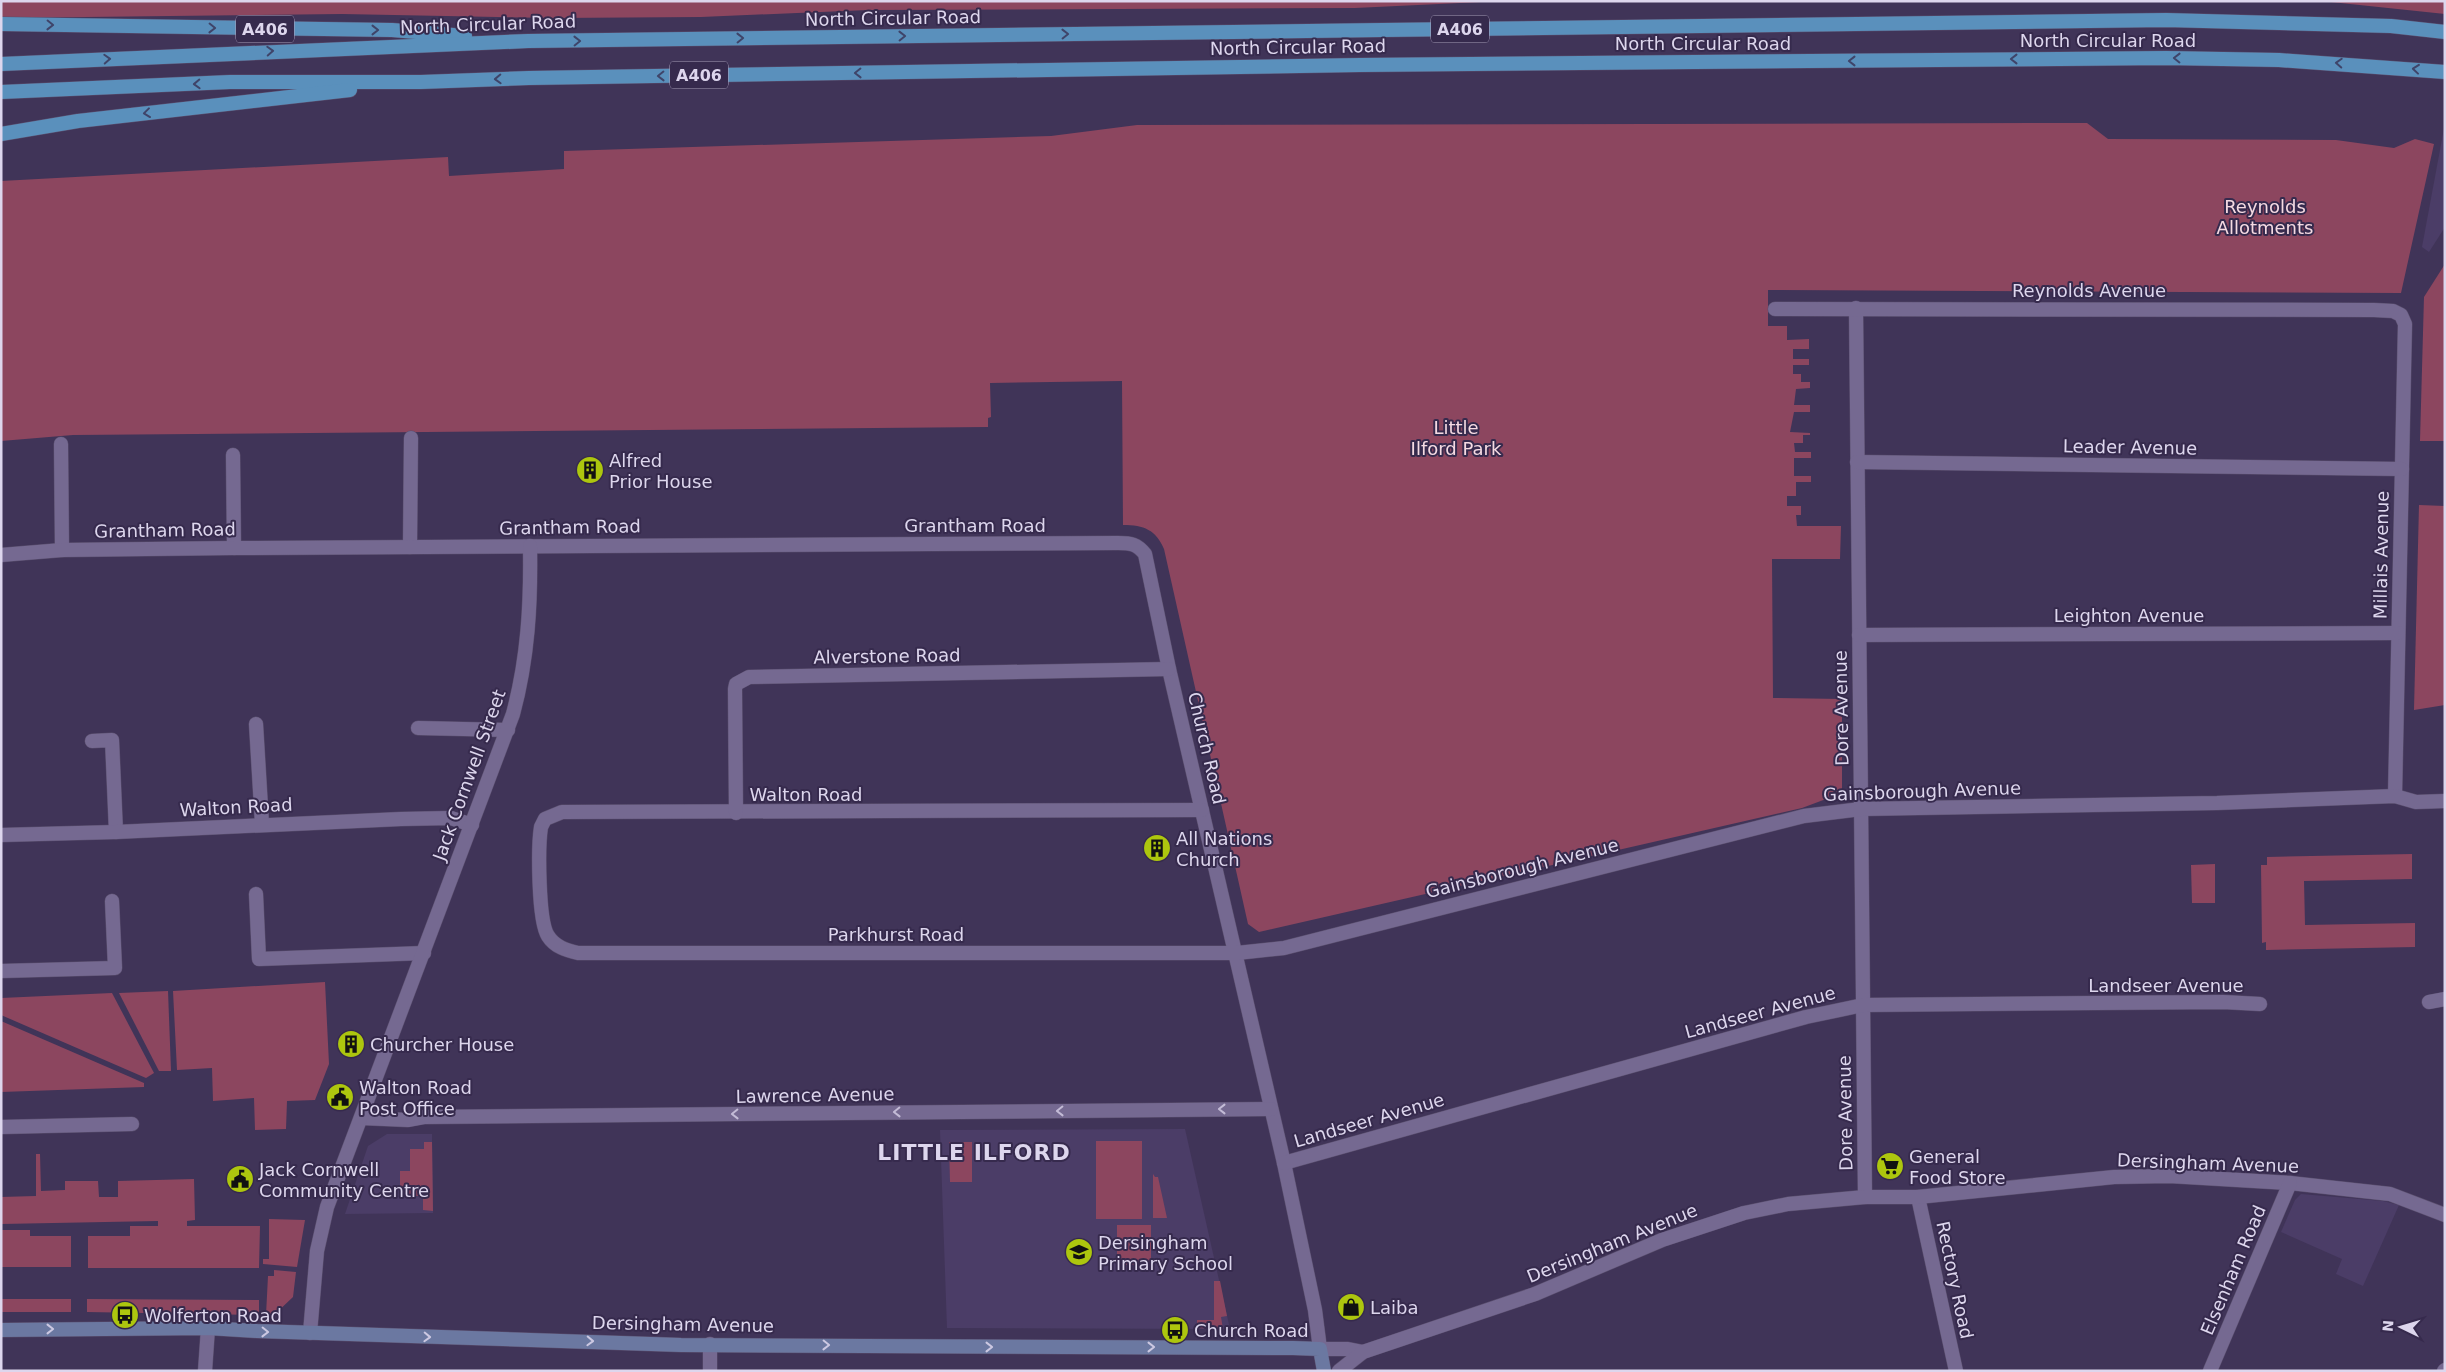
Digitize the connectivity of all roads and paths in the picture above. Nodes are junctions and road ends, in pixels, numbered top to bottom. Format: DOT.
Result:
graph roads {
  1 [pos="1,24"];
  2 [pos="2445,32"];
  3 [pos="528,41"];
  4 [pos="4,64"];
  5 [pos="2445,72"];
  6 [pos="421,82"];
  7 [pos="1,92"];
  8 [pos="1,134"];
  9 [pos="1856,308"];
  10 [pos="1775,309"];
  11 [pos="2401,315"];
  12 [pos="411,438"];
  13 [pos="61,444"];
  14 [pos="233,455"];
  15 [pos="1857,462"];
  16 [pos="2402,469"];
  17 [pos="530,546"];
  18 [pos="1139,546"];
  19 [pos="410,547"];
  20 [pos="234,548"];
  21 [pos="62,550"];
  22 [pos="1,555"];
  23 [pos="2398,633"];
  24 [pos="1859,635"];
  25 [pos="1169,669"];
  26 [pos="256,724"];
  27 [pos="418,728"];
  28 [pos="508,730"];
  29 [pos="92,741"];
  30 [pos="2395,796"];
  31 [pos="2445,801"];
  32 [pos="1861,809"];
  33 [pos="1202,810"];
  34 [pos="736,813"];
  35 [pos="262,824"];
  36 [pos="472,825"];
  37 [pos="116,832"];
  38 [pos="1,835"];
  39 [pos="256,894"];
  40 [pos="112,901"];
  41 [pos="557,946"];
  42 [pos="424,953"];
  43 [pos="1237,953"];
  44 [pos="1,971"];
  45 [pos="2445,999"];
  46 [pos="2429,1002"];
  47 [pos="2260,1004"];
  48 [pos="1863,1005"];
  49 [pos="1271,1109"];
  50 [pos="361,1118"];
  51 [pos="132,1124"];
  52 [pos="1,1127"];
  53 [pos="1284,1163"];
  54 [pos="2290,1183"];
  55 [pos="1865,1197"];
  56 [pos="1918,1197"];
  57 [pos="2445,1215"];
  58 [pos="208,1328"];
  59 [pos="1,1330"];
  60 [pos="310,1333"];
  61 [pos="710,1344"];
  62 [pos="1320,1349"];
  63 [pos="1363,1352"];
  64 [pos="1952,1370"];
  65 [pos="205,1371"];
  66 [pos="710,1371"];
  67 [pos="1324,1371"];
  68 [pos="1339,1371"];
  69 [pos="2210,1371"];
  1 -- 3 [label="highway, A406, one-way"];
  3 -- 2 [label="highway, North Circular Road / A406, one-way"];
  4 -- 3 [label="highway, North Circular Road / A406, one-way"];
  5 -- 6 [label="highway, North Circular Road / A406, one-way"];
  6 -- 7 [label="highway, North Circular Road / A406, one-way"];
  6 -- 8 [label="highway, A406, one-way"];
  9 -- 10 [label="street, Reynolds Avenue"];
  9 -- 11 [label="street, Reynolds Avenue"];
  9 -- 15 [label="street, Dore Avenue"];
  11 -- 16 [label="street, Millais Avenue"];
  12 -- 19 [label="street"];
  13 -- 21 [label="street"];
  14 -- 20 [label="street"];
  15 -- 16 [label="street, Leader Avenue"];
  15 -- 24 [label="street, Dore Avenue"];
  16 -- 23 [label="street, Millais Avenue"];
  17 -- 18 [label="street, Grantham Road"];
  17 -- 19 [label="street, Grantham Road"];
  17 -- 28 [label="street, Jack Cornwell Street"];
  18 -- 25 [label="street, Church Road"];
  19 -- 20 [label="street, Grantham Road"];
  20 -- 21 [label="street, Grantham Road"];
  21 -- 22 [label="street, Grantham Road"];
  23 -- 24 [label="street, Leighton Avenue"];
  23 -- 30 [label="street, Millais Avenue"];
  24 -- 32 [label="street, Dore Avenue"];
  25 -- 33 [label="street, Church Road"];
  25 -- 34 [label="street, Alverstone Road"];
  26 -- 35 [label="street"];
  27 -- 28 [label="street"];
  28 -- 36 [label="street, Jack Cornwell Street"];
  29 -- 37 [label="street"];
  30 -- 31 [label="street, Gainsborough Avenue"];
  30 -- 32 [label="street, Gainsborough Avenue"];
  32 -- 43 [label="street, Gainsborough Avenue"];
  32 -- 48 [label="street, Dore Avenue"];
  33 -- 34 [label="street, Walton Road"];
  33 -- 43 [label="street, Church Road"];
  34 -- 41 [label="street, Walton Road"];
  35 -- 36 [label="street, Walton Road"];
  35 -- 37 [label="street, Walton Road"];
  36 -- 42 [label="street, Jack Cornwell Street"];
  37 -- 38 [label="street, Walton Road"];
  39 -- 42 [label="street"];
  40 -- 44 [label="street"];
  41 -- 43 [label="street, Parkhurst Road"];
  42 -- 50 [label="street, Jack Cornwell Street"];
  43 -- 49 [label="street, Church Road"];
  45 -- 46 [label="street"];
  47 -- 48 [label="street, Landseer Avenue"];
  48 -- 53 [label="street, Landseer Avenue"];
  48 -- 55 [label="street, Dore Avenue"];
  49 -- 50 [label="street, Lawrence Avenue, one-way"];
  49 -- 53 [label="street, Church Road"];
  50 -- 60 [label="street, Jack Cornwell Street"];
  51 -- 52 [label="street"];
  53 -- 62 [label="street, Church Road"];
  54 -- 56 [label="street, Dersingham Avenue"];
  54 -- 57 [label="street, Dersingham Avenue"];
  54 -- 69 [label="street, Elsenham Road"];
  55 -- 56 [label="street, Dersingham Avenue"];
  55 -- 63 [label="street, Dersingham Avenue"];
  56 -- 64 [label="street, Rectory Road"];
  59 -- 58 [label="main road, Dersingham Avenue, one-way"];
  58 -- 60 [label="main road, Dersingham Avenue, one-way"];
  58 -- 65 [label="street"];
  60 -- 61 [label="main road, Dersingham Avenue, one-way"];
  61 -- 62 [label="main road, Dersingham Avenue, one-way"];
  61 -- 66 [label="street"];
  62 -- 63 [label="street, Dersingham Avenue"];
  62 -- 67 [label="main road, Church Road"];
  63 -- 68 [label="street, Dersingham Avenue"];
}
